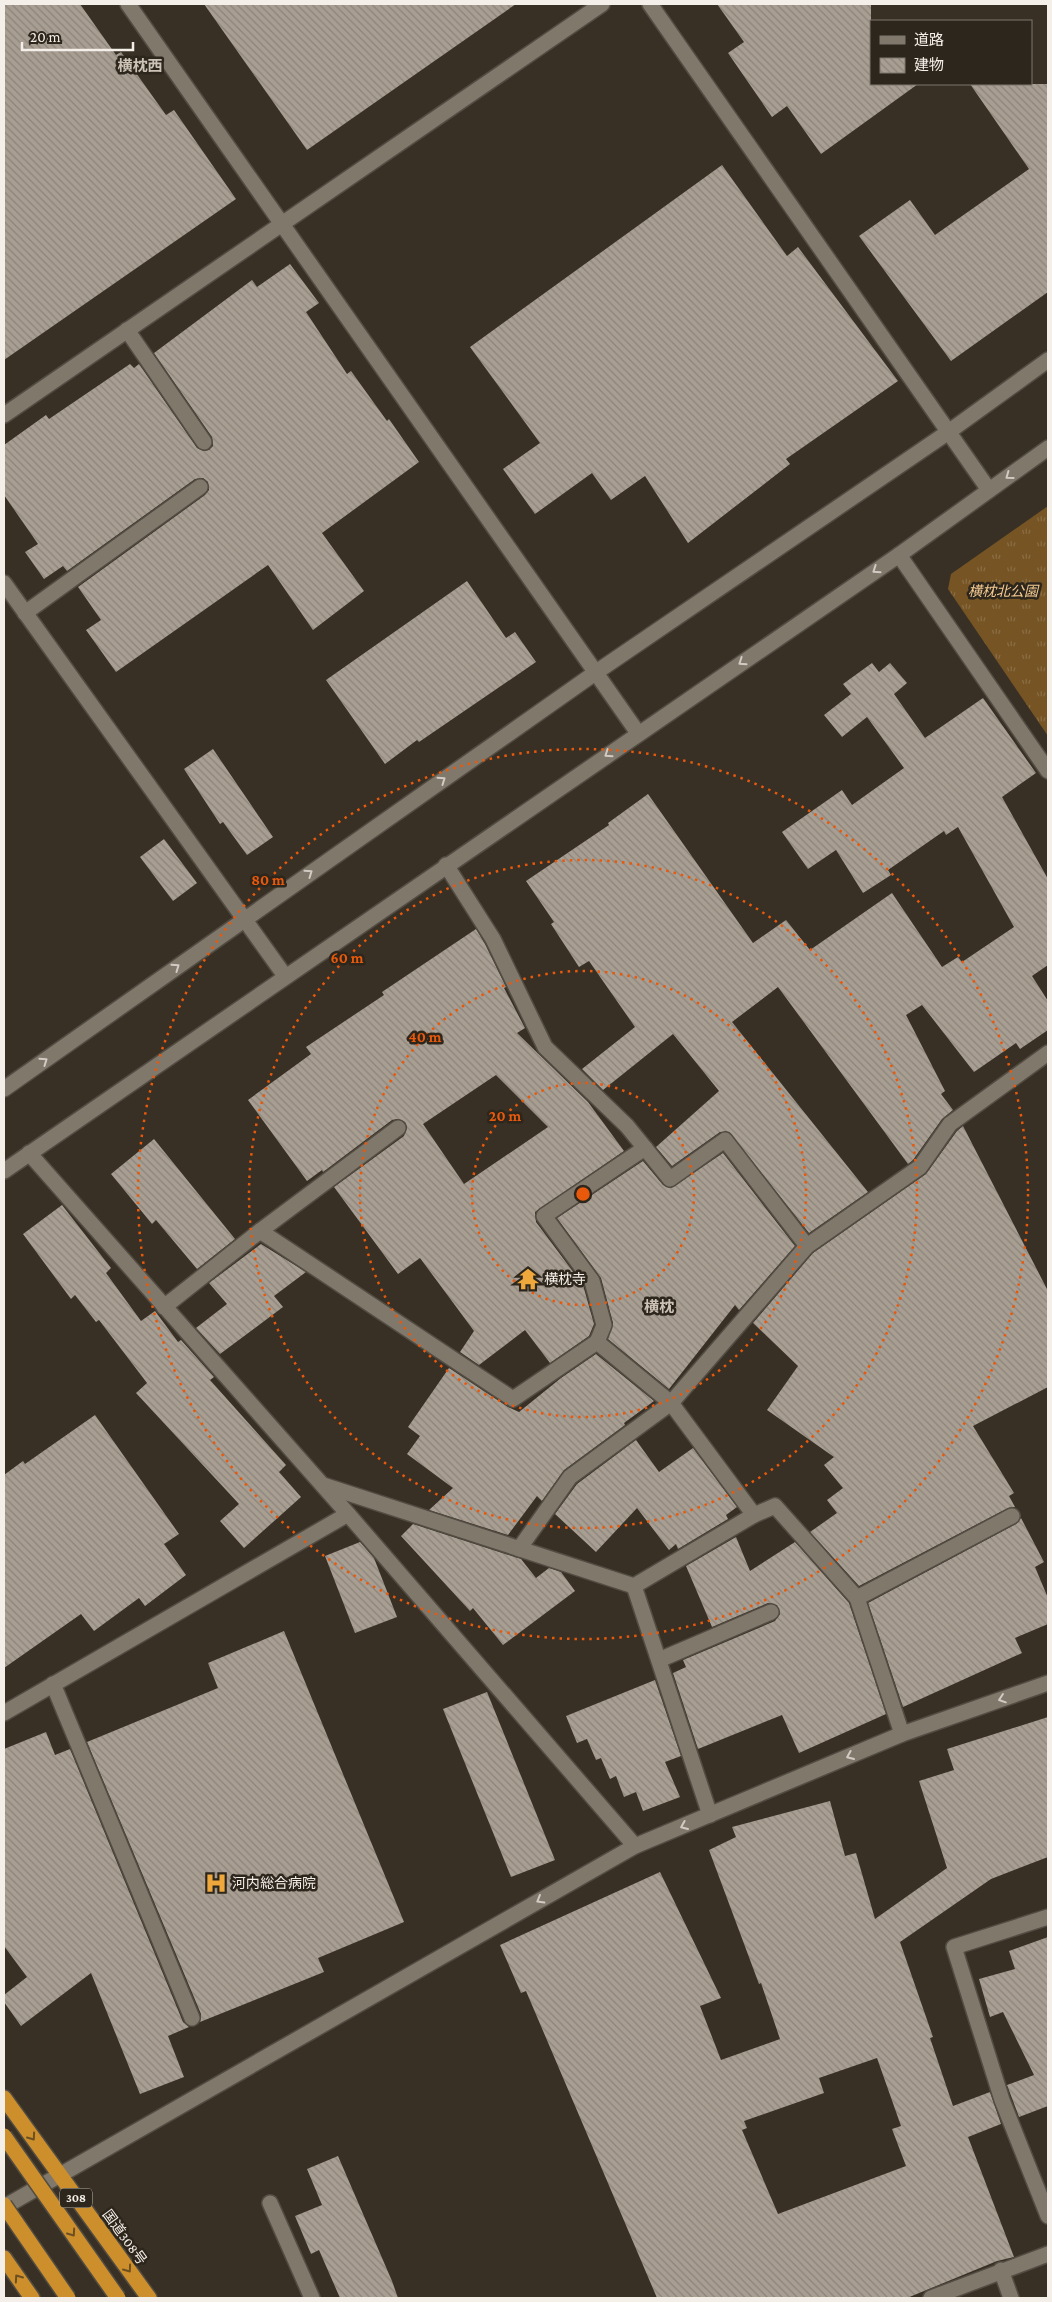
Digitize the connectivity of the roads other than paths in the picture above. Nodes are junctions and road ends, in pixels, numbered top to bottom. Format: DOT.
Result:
graph roads {
  1 [pos="128,4"];
  2 [pos="602,4"];
  3 [pos="650,4"];
  4 [pos="281,225"];
  5 [pos="127,330"];
  6 [pos="1048,360"];
  7 [pos="4,415"];
  8 [pos="947,433"];
  9 [pos="204,442"];
  10 [pos="1048,448"];
  11 [pos="200,487"];
  12 [pos="988,490"];
  13 [pos="899,555"];
  14 [pos="4,583"];
  15 [pos="26,613"];
  16 [pos="595,673"];
  17 [pos="638,733"];
  18 [pos="1047,767"];
  19 [pos="446,865"];
  20 [pos="243,919"];
  21 [pos="285,976"];
  22 [pos="1048,1053"];
  23 [pos="4,1089"];
  24 [pos="398,1128"];
  25 [pos="646,1148"];
  26 [pos="29,1153"];
  27 [pos="4,1171"];
  28 [pos="260,1231"];
  29 [pos="807,1246"];
  30 [pos="164,1307"];
  31 [pos="597,1342"];
  32 [pos="671,1403"];
  33 [pos="322,1484"];
  34 [pos="348,1514"];
  35 [pos="754,1515"];
  36 [pos="1012,1516"];
  37 [pos="519,1549"];
  38 [pos="634,1586"];
  39 [pos="857,1598"];
  40 [pos="771,1612"];
  41 [pos="659,1660"];
  42 [pos="1048,1683"];
  43 [pos="54,1684"];
  44 [pos="4,1713"];
  45 [pos="902,1734"];
  46 [pos="710,1815"];
  47 [pos="635,1846"];
  48 [pos="1048,1917"];
  49 [pos="192,2018"];
  50 [pos="4,2098"];
  51 [pos="4,2136"];
  52 [pos="60,2176"];
  53 [pos="270,2203"];
  54 [pos="4,2206"];
  55 [pos="1048,2216"];
  56 [pos="1048,2254"];
  57 [pos="4,2258"];
  58 [pos="1001,2270"];
  59 [pos="32,2298"];
  60 [pos="68,2298"];
  61 [pos="118,2298"];
  62 [pos="149,2298"];
  63 [pos="312,2298"];
  64 [pos="931,2298"];
  65 [pos="1012,2298"];
  1 -- 4 [label="street"];
  2 -- 4 [label="street"];
  3 -- 8 [label="street"];
  4 -- 5 [label="street"];
  4 -- 16 [label="street"];
  5 -- 7 [label="street"];
  5 -- 9 [label="street"];
  6 -- 8 [label="street"];
  8 -- 12 [label="street"];
  8 -- 16 [label="street"];
  10 -- 12 [label="street, one-way"];
  11 -- 15 [label="street"];
  12 -- 13 [label="street"];
  13 -- 17 [label="street, one-way"];
  13 -- 18 [label="street"];
  14 -- 15 [label="street"];
  15 -- 20 [label="street"];
  16 -- 17 [label="street"];
  20 -- 16 [label="street, one-way"];
  17 -- 19 [label="street, one-way"];
  19 -- 21 [label="street"];
  19 -- 25 [label="street"];
  20 -- 21 [label="street"];
  23 -- 20 [label="street, one-way"];
  21 -- 26 [label="street"];
  22 -- 29 [label="street"];
  24 -- 28 [label="street"];
  25 -- 29 [label="street"];
  25 -- 31 [label="street"];
  26 -- 27 [label="street"];
  26 -- 30 [label="street"];
  28 -- 30 [label="street"];
  28 -- 31 [label="street"];
  29 -- 32 [label="street"];
  30 -- 33 [label="street"];
  31 -- 32 [label="street"];
  32 -- 35 [label="street"];
  32 -- 37 [label="street"];
  33 -- 34 [label="street"];
  33 -- 37 [label="street"];
  34 -- 43 [label="street"];
  34 -- 47 [label="street"];
  35 -- 38 [label="street"];
  35 -- 39 [label="street"];
  36 -- 39 [label="street"];
  37 -- 38 [label="street"];
  38 -- 41 [label="street"];
  39 -- 45 [label="street"];
  40 -- 41 [label="street"];
  41 -- 46 [label="street"];
  42 -- 45 [label="street, one-way"];
  43 -- 44 [label="street"];
  43 -- 49 [label="street"];
  45 -- 46 [label="street, one-way"];
  46 -- 47 [label="street, one-way"];
  47 -- 52 [label="street, one-way"];
  48 -- 55 [label="street"];
  50 -- 52 [label="highway, 国道308号 / 308, one-way"];
  51 -- 61 [label="highway, one-way, bridge"];
  52 -- 54 [label="street"];
  52 -- 62 [label="highway, 国道308号 / 308, one-way"];
  53 -- 63 [label="street"];
  54 -- 60 [label="highway, bridge"];
  56 -- 58 [label="street"];
  59 -- 57 [label="highway, one-way"];
  58 -- 64 [label="street"];
  58 -- 65 [label="street"];
}
